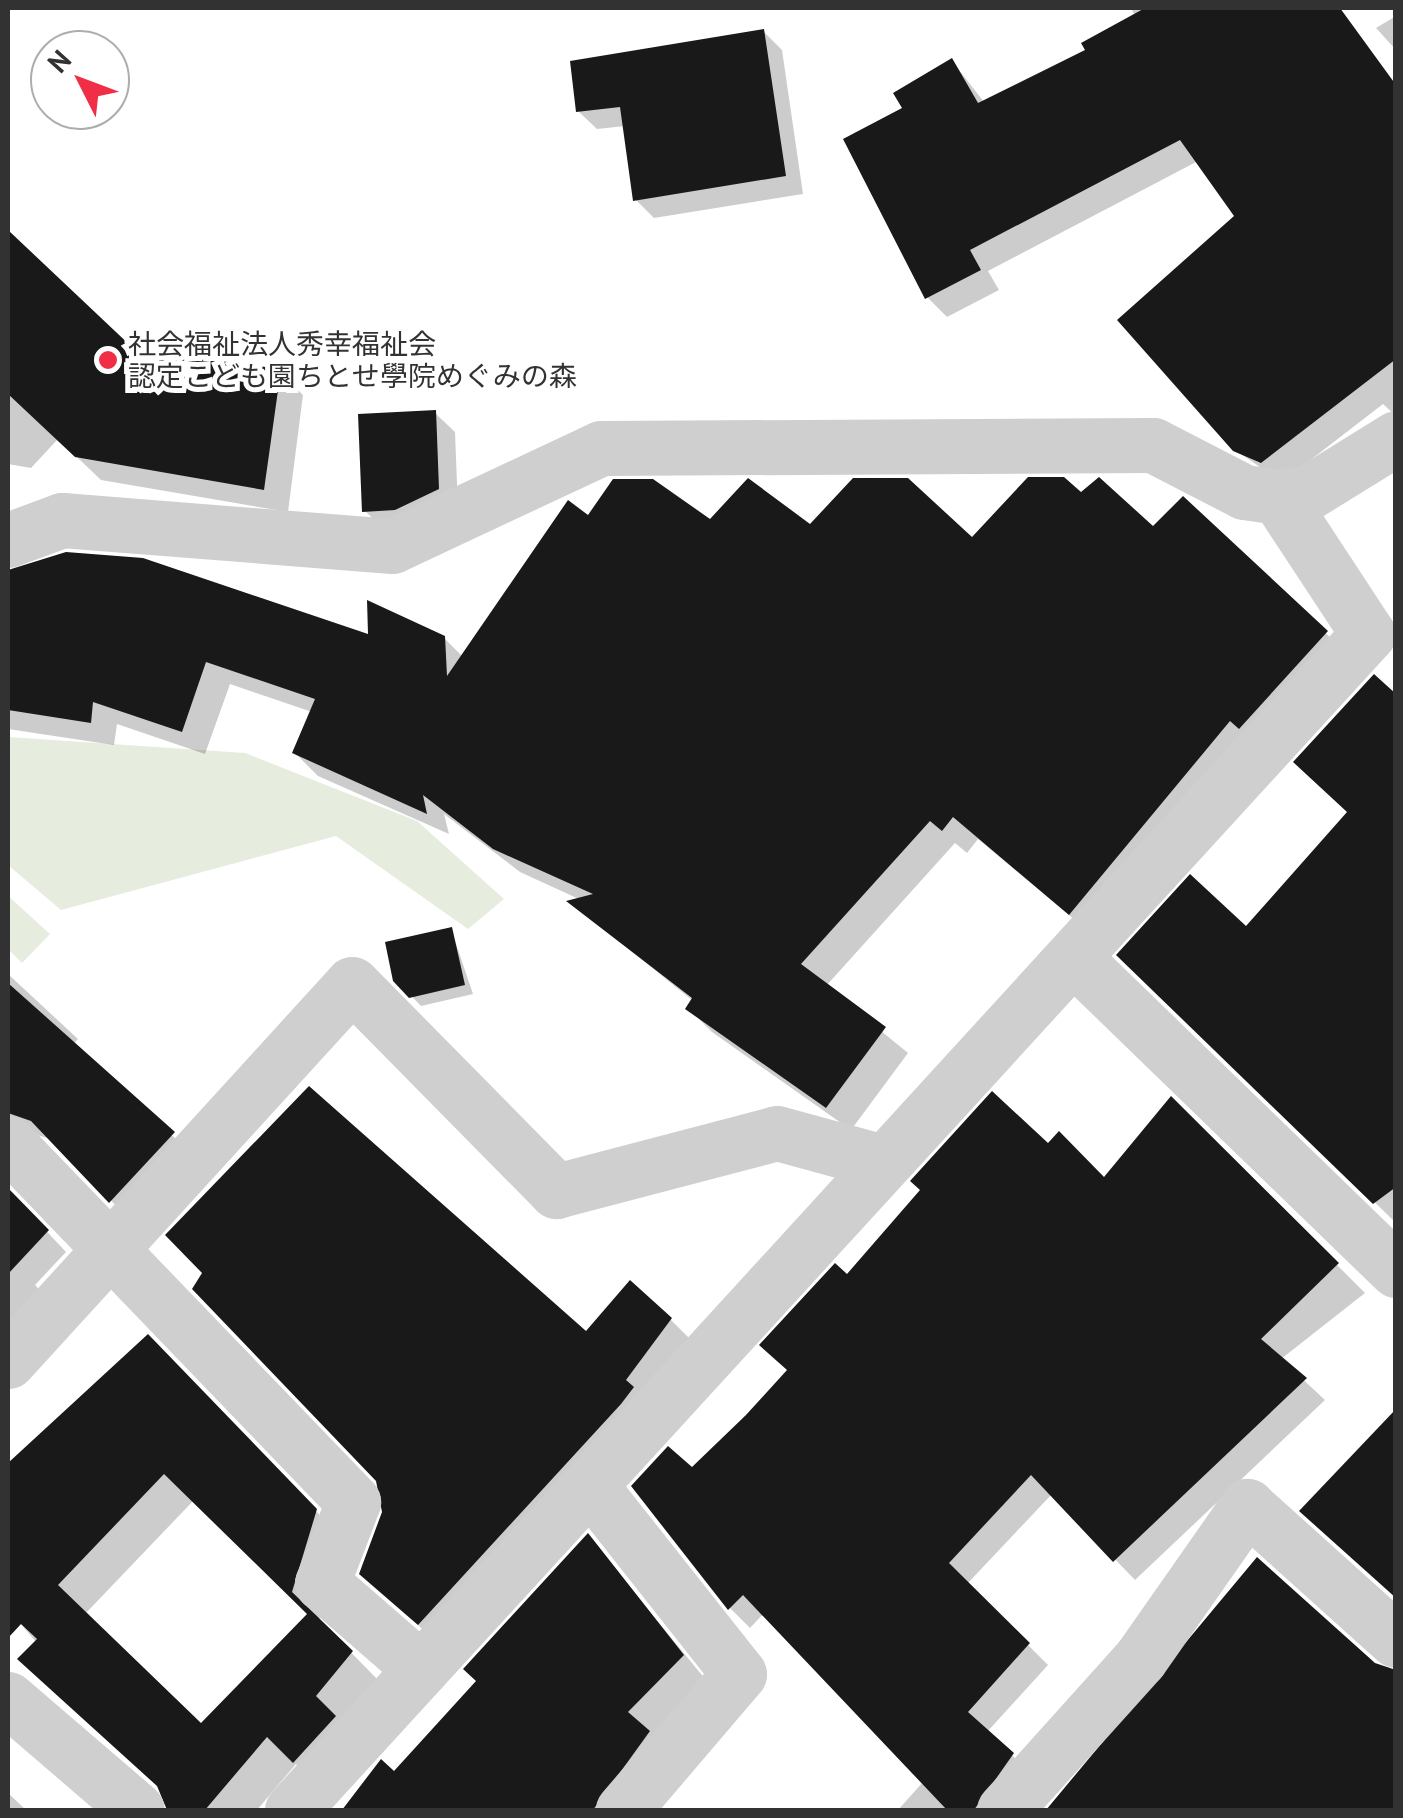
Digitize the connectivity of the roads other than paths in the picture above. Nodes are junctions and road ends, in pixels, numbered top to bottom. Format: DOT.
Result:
graph roads {
  1 [pos="1396,438"];
  2 [pos="1278,497"];
  3 [pos="8,540"];
  4 [pos="1076,958"];
  5 [pos="8,1142"];
  6 [pos="883,1162"];
  7 [pos="112,1246"];
  8 [pos="1396,1270"];
  9 [pos="8,1360"];
  10 [pos="589,1484"];
  11 [pos="1396,1640"];
  12 [pos="421,1669"];
  13 [pos="8,1699"];
  14 [pos="137,1810"];
  15 [pos="292,1810"];
  16 [pos="623,1810"];
  17 [pos="1004,1810"];
  1 -- 2 [label="street"];
  2 -- 3 [label="street"];
  2 -- 4 [label="street"];
  4 -- 6 [label="street"];
  4 -- 8 [label="street"];
  5 -- 7 [label="street"];
  6 -- 7 [label="street"];
  6 -- 10 [label="street"];
  7 -- 9 [label="street"];
  7 -- 12 [label="street"];
  10 -- 12 [label="street"];
  10 -- 16 [label="street"];
  11 -- 17 [label="street"];
  12 -- 15 [label="street"];
  13 -- 14 [label="street"];
}
